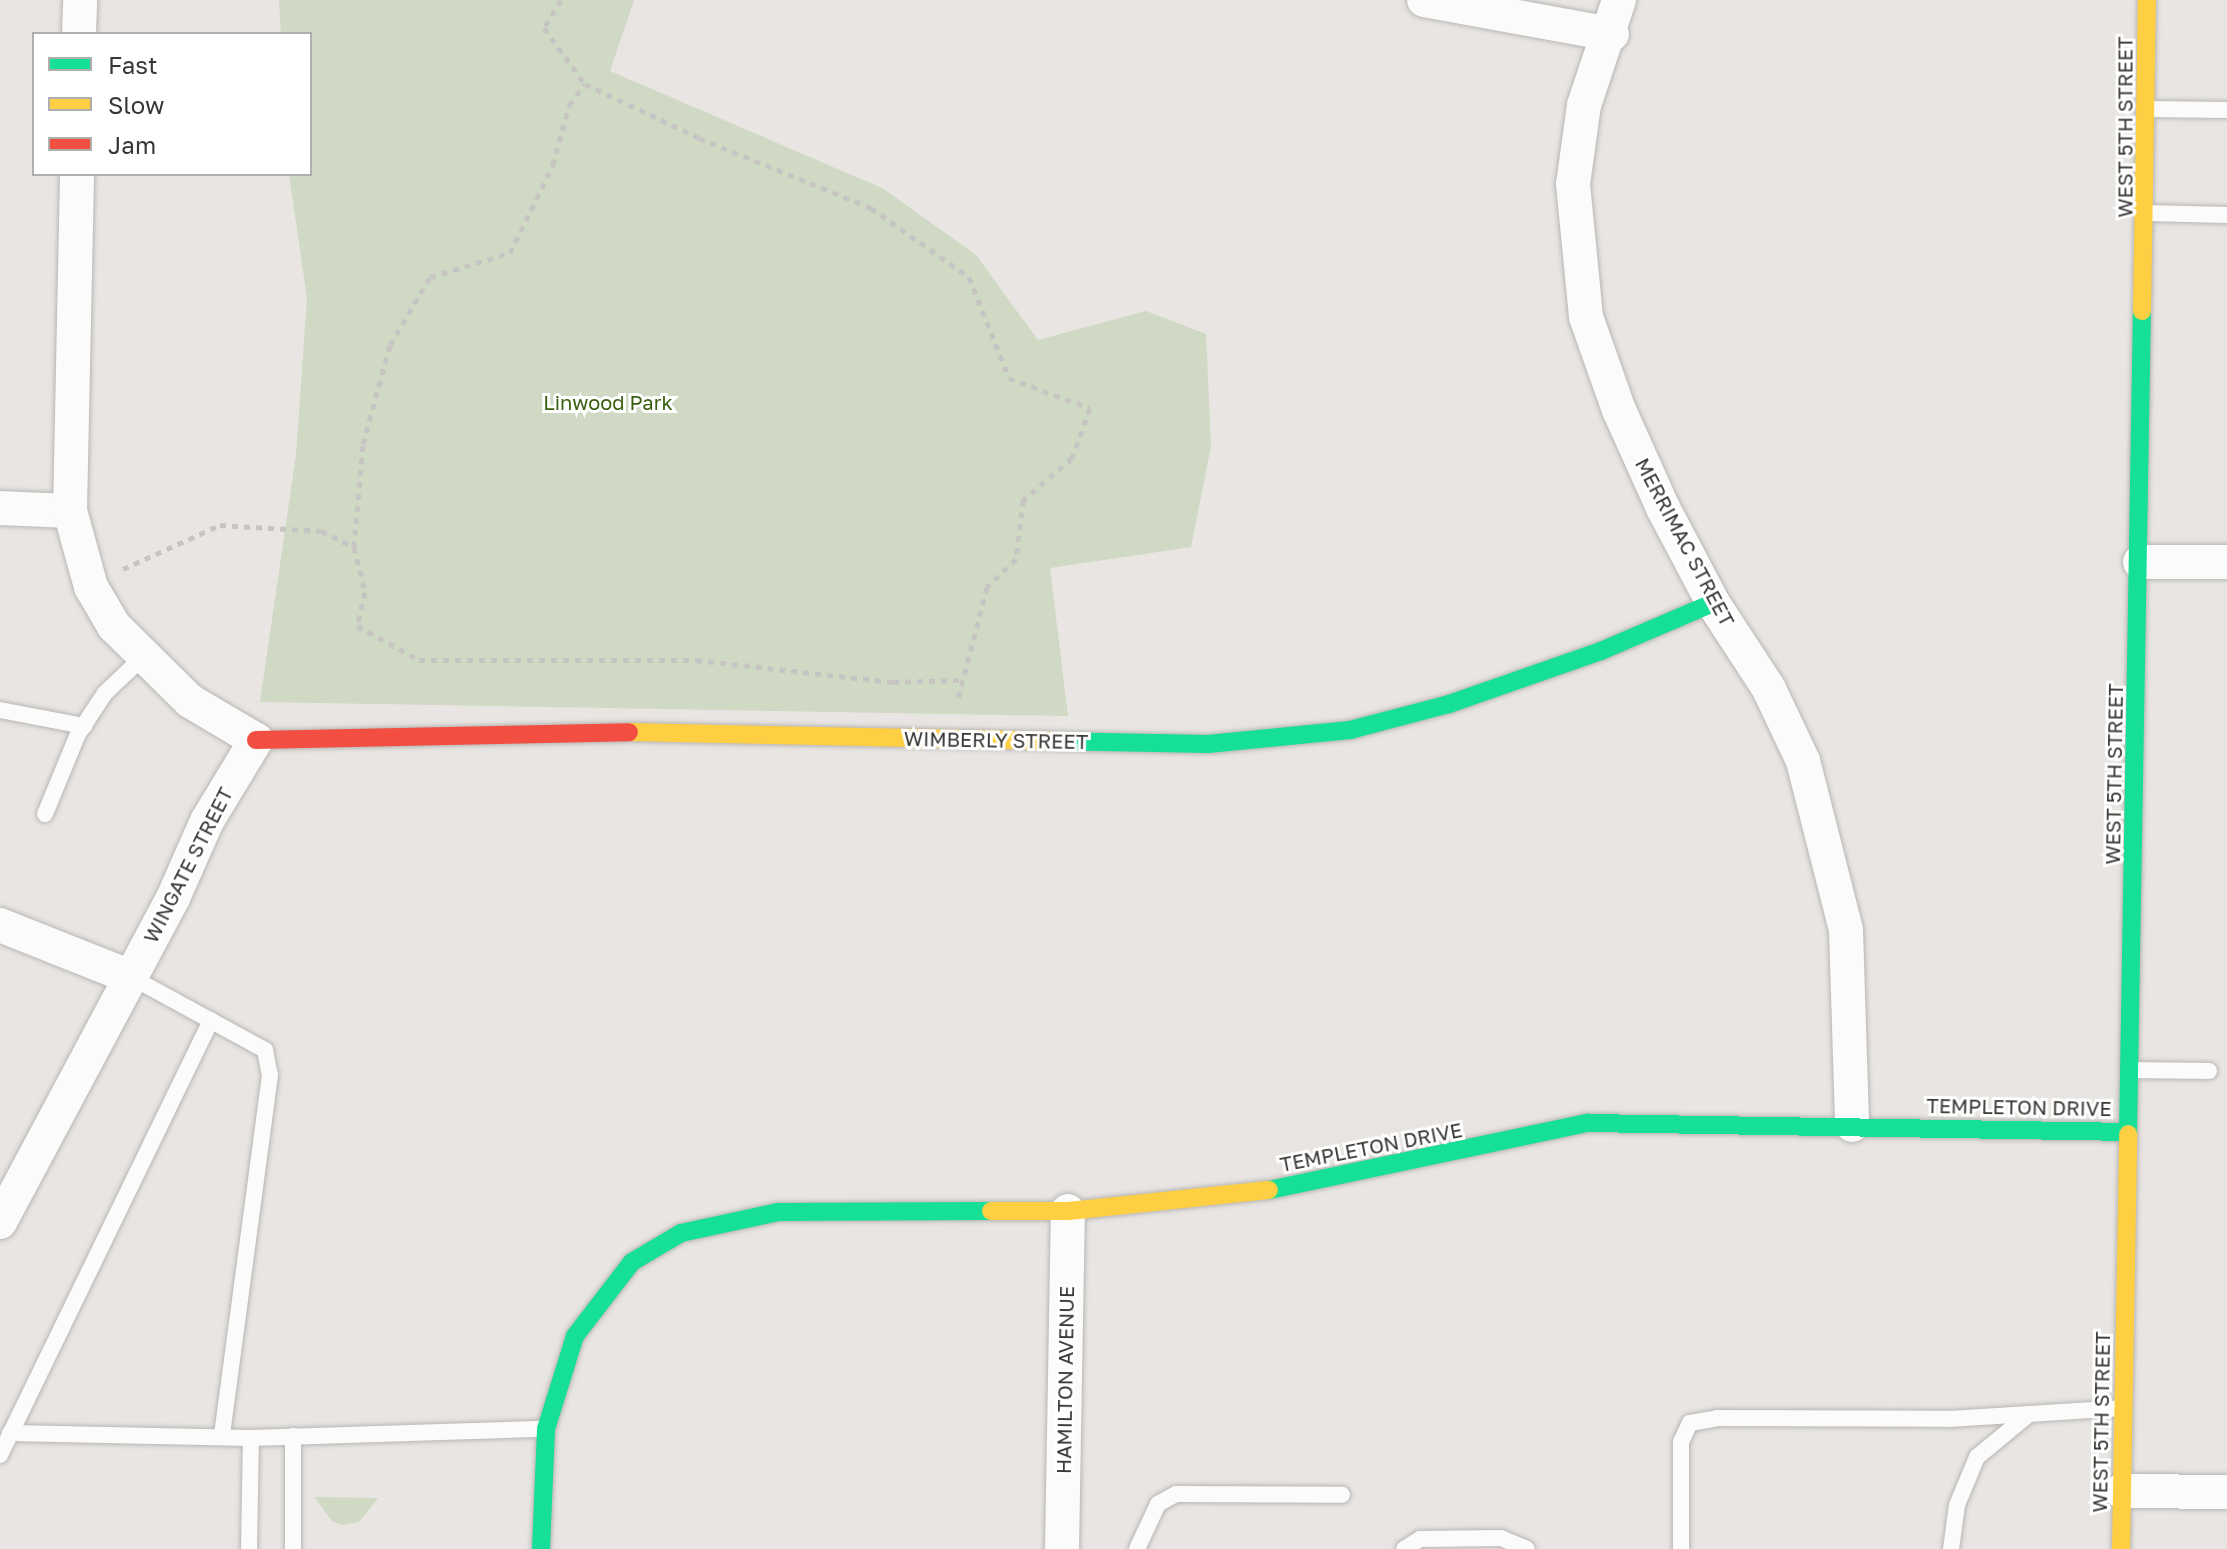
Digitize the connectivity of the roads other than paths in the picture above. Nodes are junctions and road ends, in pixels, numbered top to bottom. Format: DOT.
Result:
graph roads {
  1 [pos="80,0"];
  2 [pos="1424,0"];
  3 [pos="1619,0"];
  4 [pos="2147,0"];
  5 [pos="79,32"];
  6 [pos="1612,34"];
  7 [pos="2147,109"];
  8 [pos="2227,110"];
  9 [pos="77,176"];
  10 [pos="2147,213"];
  11 [pos="2227,215"];
  12 [pos="0,508"];
  13 [pos="70,511"];
  14 [pos="2140,562"];
  15 [pos="2227,562"];
  16 [pos="1713,603"];
  17 [pos="144,656"];
  18 [pos="0,710"];
  19 [pos="84,726"];
  20 [pos="256,740"];
  21 [pos="45,814"];
  22 [pos="0,925"];
  23 [pos="131,977"];
  24 [pos="211,1021"];
  25 [pos="2129,1070"];
  26 [pos="2209,1071"];
  27 [pos="1852,1125"];
  28 [pos="2128,1132"];
  29 [pos="1068,1211"];
  30 [pos="0,1222"];
  31 [pos="2123,1408"];
  32 [pos="2030,1414"];
  33 [pos="546,1429"];
  34 [pos="10,1433"];
  35 [pos="293,1436"];
  36 [pos="222,1437"];
  37 [pos="251,1438"];
  38 [pos="0,1455"];
  39 [pos="2121,1491"];
  40 [pos="2227,1492"];
  41 [pos="1342,1495"];
  42 [pos="249,1549"];
  43 [pos="293,1549"];
  44 [pos="541,1549"];
  45 [pos="1062,1549"];
  46 [pos="1137,1549"];
  47 [pos="1404,1549"];
  48 [pos="1527,1549"];
  49 [pos="1681,1549"];
  50 [pos="1951,1549"];
  51 [pos="2121,1549"];
  1 -- 5 [label="street"];
  2 -- 6 [label="street"];
  3 -- 6 [label="street, MERRIMAC STREET"];
  4 -- 7 [label="street, WEST 5TH STREET"];
  6 -- 16 [label="street, MERRIMAC STREET"];
  7 -- 8 [label="lane"];
  7 -- 10 [label="street, WEST 5TH STREET"];
  9 -- 13 [label="street"];
  10 -- 11 [label="lane"];
  10 -- 14 [label="street, WEST 5TH STREET"];
  12 -- 13 [label="street"];
  13 -- 17 [label="street"];
  14 -- 15 [label="street"];
  14 -- 25 [label="street, WEST 5TH STREET"];
  16 -- 20 [label="street, WIMBERLY STREET"];
  16 -- 27 [label="street, MERRIMAC STREET"];
  17 -- 19 [label="lane"];
  17 -- 20 [label="street"];
  18 -- 19 [label="lane"];
  19 -- 21 [label="lane"];
  20 -- 23 [label="street, WINGATE STREET"];
  22 -- 23 [label="street"];
  23 -- 24 [label="lane"];
  23 -- 30 [label="street, WINGATE STREET"];
  24 -- 34 [label="lane"];
  24 -- 36 [label="lane"];
  25 -- 26 [label="lane"];
  25 -- 28 [label="street, WEST 5TH STREET"];
  27 -- 28 [label="street, TEMPLETON DRIVE"];
  27 -- 29 [label="street, TEMPLETON DRIVE"];
  28 -- 31 [label="street, WEST 5TH STREET"];
  29 -- 33 [label="street, TEMPLETON DRIVE"];
  29 -- 45 [label="street, HAMILTON AVENUE"];
  31 -- 32 [label="lane"];
  31 -- 39 [label="street, WEST 5TH STREET"];
  32 -- 49 [label="lane"];
  32 -- 50 [label="lane"];
  33 -- 35 [label="lane"];
  33 -- 44 [label="street"];
  34 -- 36 [label="lane"];
  34 -- 38 [label="lane"];
  35 -- 37 [label="lane"];
  35 -- 43 [label="lane"];
  36 -- 37 [label="lane"];
  37 -- 42 [label="lane"];
  39 -- 40 [label="street"];
  39 -- 51 [label="street, WEST 5TH STREET"];
  41 -- 46 [label="lane"];
  47 -- 48 [label="lane"];
}
